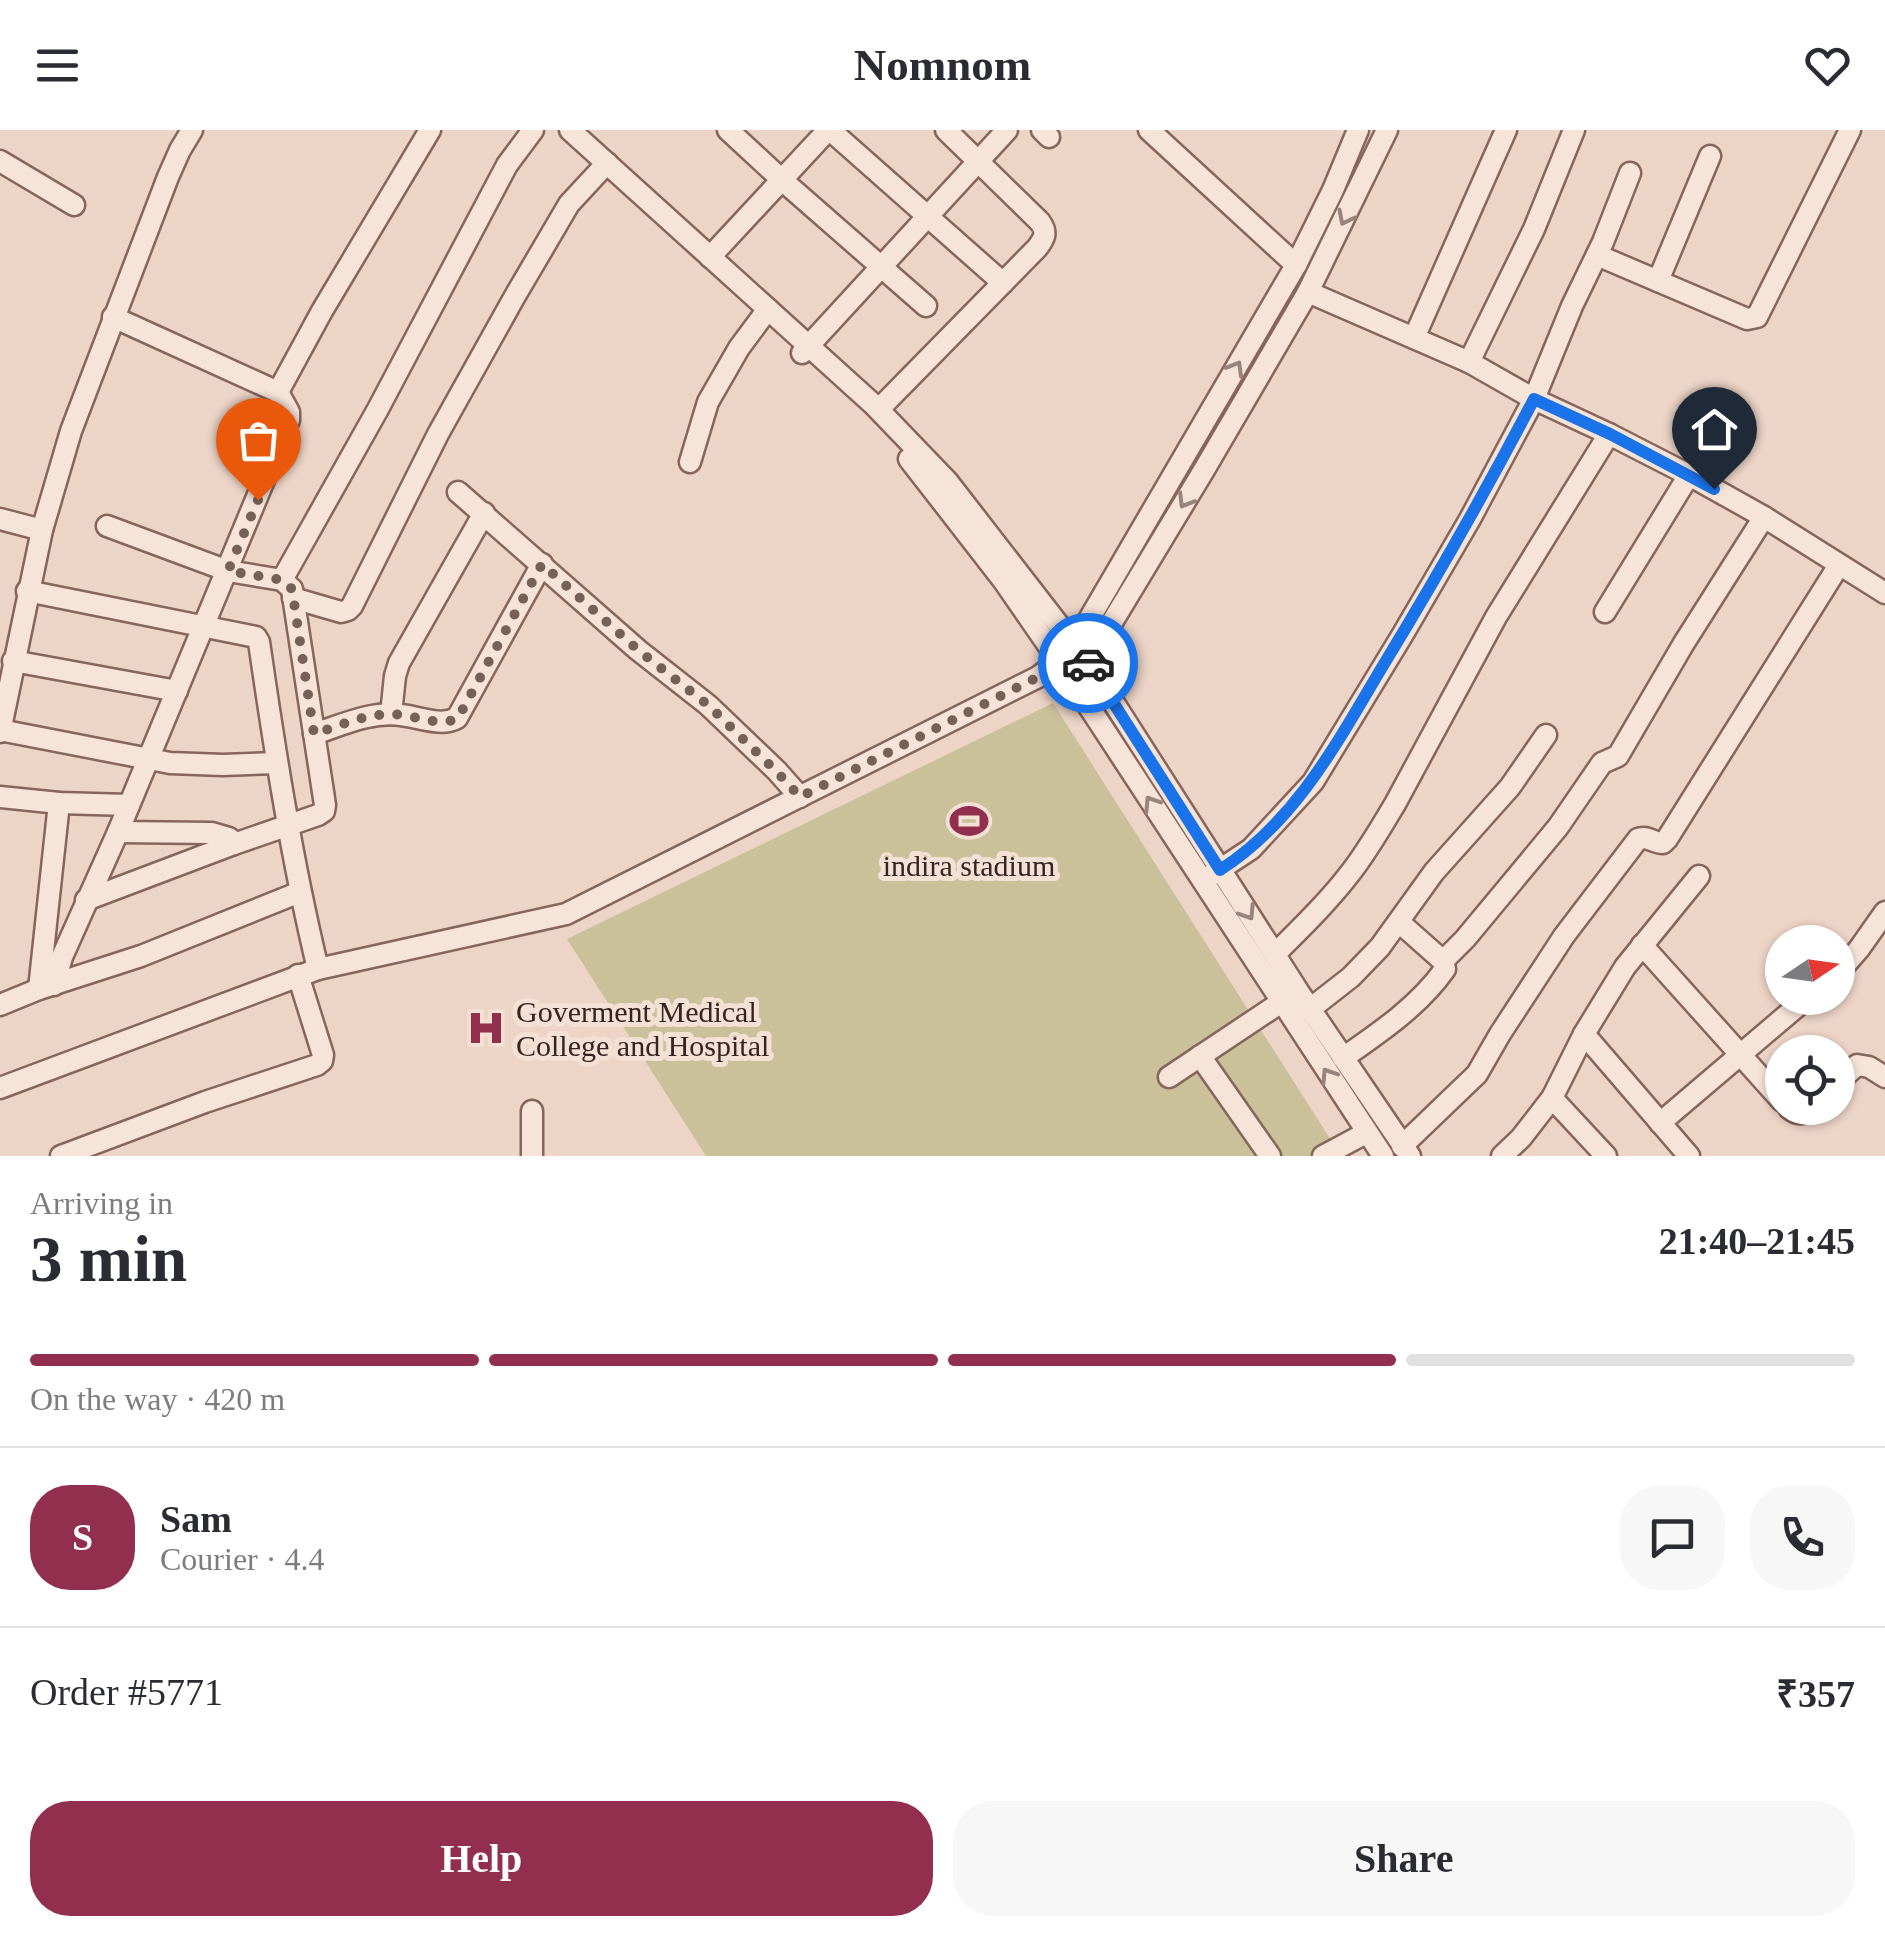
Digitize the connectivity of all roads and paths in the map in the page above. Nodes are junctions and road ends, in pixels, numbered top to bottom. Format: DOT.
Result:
graph roads {
  1 [pos="192,130"];
  2 [pos="430,130"];
  3 [pos="534,130"];
  4 [pos="553,130"];
  5 [pos="570,130"];
  6 [pos="728,130"];
  7 [pos="829,130"];
  8 [pos="946,130"];
  9 [pos="1008,130"];
  10 [pos="1149,130"];
  11 [pos="1358,130"];
  12 [pos="1387,130"];
  13 [pos="1506,130"];
  14 [pos="1574,130"];
  15 [pos="1850,130"];
  16 [pos="1710,156"];
  17 [pos="0,161"];
  18 [pos="978,161"];
  19 [pos="603,168"];
  20 [pos="1630,173"];
  21 [pos="782,180"];
  22 [pos="74,205"];
  23 [pos="927,216"];
  24 [pos="1597,255"];
  25 [pos="710,257"];
  26 [pos="1296,265"];
  27 [pos="880,266"];
  28 [pos="1658,281"];
  29 [pos="1003,283"];
  30 [pos="1308,292"];
  31 [pos="926,306"];
  32 [pos="765,314"];
  33 [pos="113,317"];
  34 [pos="1414,338"];
  35 [pos="805,350"];
  36 [pos="1469,362"];
  37 [pos="278,392"];
  38 [pos="1534,399"];
  39 [pos="879,410"];
  40 [pos="1610,434"];
  41 [pos="690,462"];
  42 [pos="1689,475"];
  43 [pos="458,492"];
  44 [pos="484,513"];
  45 [pos="1764,516"];
  46 [pos="0,519"];
  47 [pos="107,526"];
  48 [pos="42,530"];
  49 [pos="542,564"];
  50 [pos="1839,565"];
  51 [pos="228,571"];
  52 [pos="288,589"];
  53 [pos="28,592"];
  54 [pos="1885,593"];
  55 [pos="1605,612"];
  56 [pos="204,628"];
  57 [pos="1074,645"];
  58 [pos="13,661"];
  59 [pos="1059,661"];
  60 [pos="1088,664"];
  61 [pos="1073,682"];
  62 [pos="177,692"];
  63 [pos="391,714"];
  64 [pos="0,731"];
  65 [pos="314,734"];
  66 [pos="1546,735"];
  67 [pos="148,760"];
  68 [pos="277,763"];
  69 [pos="0,797"];
  70 [pos="800,797"];
  71 [pos="58,803"];
  72 [pos="129,805"];
  73 [pos="288,825"];
  74 [pos="118,832"];
  75 [pos="234,844"];
  76 [pos="1220,870"];
  77 [pos="1698,876"];
  78 [pos="1202,882"];
  79 [pos="300,892"];
  80 [pos="86,900"];
  81 [pos="1885,912"];
  82 [pos="1399,922"];
  83 [pos="1642,945"];
  84 [pos="1275,954"];
  85 [pos="1855,955"];
  86 [pos="1442,961"];
  87 [pos="308,972"];
  88 [pos="47,987"];
  89 [pos="1296,1001"];
  90 [pos="0,1005"];
  91 [pos="1787,1015"];
  92 [pos="1584,1034"];
  93 [pos="1741,1054"];
  94 [pos="1200,1056"];
  95 [pos="1342,1058"];
  96 [pos="1855,1068"];
  97 [pos="1170,1077"];
  98 [pos="1885,1077"];
  99 [pos="1765,1082"];
  100 [pos="0,1088"];
  101 [pos="1552,1098"];
  102 [pos="532,1111"];
  103 [pos="1660,1123"];
  104 [pos="1366,1133"];
  105 [pos="1406,1151"];
  106 [pos="61,1156"];
  107 [pos="532,1156"];
  108 [pos="1270,1156"];
  109 [pos="1323,1156"];
  110 [pos="1383,1156"];
  111 [pos="1502,1156"];
  112 [pos="1606,1156"];
  113 [pos="1688,1156"];
  1 -- 33 [label="street"];
  2 -- 37 [label="street"];
  3 -- 52 [label="street"];
  4 -- 19 [label="street"];
  5 -- 19 [label="street"];
  6 -- 21 [label="street"];
  7 -- 21 [label="street"];
  7 -- 23 [label="street"];
  8 -- 18 [label="street"];
  9 -- 18 [label="street"];
  10 -- 26 [label="street"];
  11 -- 26 [label="street"];
  12 -- 30 [label="street, one-way"];
  13 -- 34 [label="street"];
  14 -- 36 [label="street"];
  15 -- 28 [label="street"];
  16 -- 28 [label="street"];
  17 -- 22 [label="street"];
  18 -- 23 [label="street"];
  18 -- 29 [label="street"];
  19 -- 25 [label="street"];
  19 -- 32 [label="street"];
  19 -- 52 [label="street"];
  20 -- 24 [label="street"];
  21 -- 25 [label="street"];
  21 -- 27 [label="street"];
  23 -- 27 [label="street"];
  23 -- 29 [label="street"];
  24 -- 28 [label="street"];
  24 -- 38 [label="street"];
  25 -- 32 [label="street"];
  57 -- 26 [label="street, one-way"];
  27 -- 31 [label="street"];
  27 -- 35 [label="street"];
  29 -- 39 [label="street"];
  30 -- 34 [label="street"];
  30 -- 60 [label="street, one-way"];
  32 -- 35 [label="street"];
  32 -- 41 [label="street"];
  33 -- 37 [label="street"];
  33 -- 48 [label="street"];
  34 -- 36 [label="street"];
  35 -- 39 [label="street"];
  35 -- 59 [label="street"];
  36 -- 38 [label="street"];
  37 -- 51 [label="street"];
  38 -- 40 [label="street"];
  38 -- 76 [label="street"];
  39 -- 57 [label="street"];
  40 -- 42 [label="street"];
  40 -- 84 [label="street"];
  42 -- 45 [label="street"];
  42 -- 55 [label="street"];
  43 -- 44 [label="street"];
  44 -- 49 [label="street"];
  44 -- 63 [label="street"];
  45 -- 50 [label="street"];
  45 -- 86 [label="street"];
  46 -- 48 [label="street"];
  47 -- 51 [label="street"];
  48 -- 53 [label="street"];
  49 -- 63 [label="street"];
  49 -- 70 [label="street"];
  50 -- 54 [label="street"];
  50 -- 105 [label="street"];
  51 -- 52 [label="street"];
  51 -- 56 [label="street"];
  52 -- 65 [label="street"];
  53 -- 56 [label="street"];
  53 -- 58 [label="street"];
  56 -- 62 [label="street"];
  56 -- 68 [label="street"];
  57 -- 59 [label="street"];
  57 -- 60 [label="street"];
  58 -- 62 [label="street"];
  58 -- 64 [label="street"];
  59 -- 61 [label="street"];
  59 -- 70 [label="street"];
  60 -- 61 [label="street"];
  60 -- 76 [label="street"];
  78 -- 61 [label="street, one-way"];
  62 -- 67 [label="street"];
  63 -- 65 [label="street"];
  64 -- 67 [label="street"];
  65 -- 73 [label="street"];
  66 -- 82 [label="street"];
  67 -- 68 [label="street"];
  67 -- 72 [label="street"];
  68 -- 73 [label="street"];
  69 -- 71 [label="street"];
  70 -- 87 [label="street"];
  71 -- 72 [label="street"];
  71 -- 88 [label="street"];
  72 -- 74 [label="street"];
  73 -- 75 [label="street"];
  73 -- 79 [label="street"];
  74 -- 75 [label="street"];
  74 -- 80 [label="street"];
  75 -- 80 [label="street"];
  76 -- 78 [label="street"];
  76 -- 84 [label="street, one-way"];
  77 -- 83 [label="street"];
  78 -- 89 [label="street"];
  79 -- 87 [label="street"];
  79 -- 88 [label="street"];
  80 -- 88 [label="street"];
  81 -- 85 [label="street"];
  82 -- 86 [label="street"];
  82 -- 89 [label="street"];
  83 -- 92 [label="street"];
  83 -- 93 [label="street"];
  84 -- 89 [label="street"];
  86 -- 95 [label="street"];
  87 -- 100 [label="street"];
  87 -- 106 [label="street"];
  88 -- 90 [label="street"];
  89 -- 94 [label="street"];
  89 -- 95 [label="street"];
  104 -- 89 [label="street, one-way"];
  91 -- 93 [label="street"];
  92 -- 101 [label="street"];
  92 -- 103 [label="street"];
  93 -- 99 [label="street"];
  93 -- 103 [label="street"];
  94 -- 97 [label="street"];
  94 -- 108 [label="street"];
  95 -- 105 [label="street"];
  96 -- 98 [label="street"];
  101 -- 111 [label="street"];
  101 -- 112 [label="street"];
  102 -- 107 [label="street"];
  103 -- 113 [label="street"];
  104 -- 109 [label="street"];
  104 -- 110 [label="street"];
}
